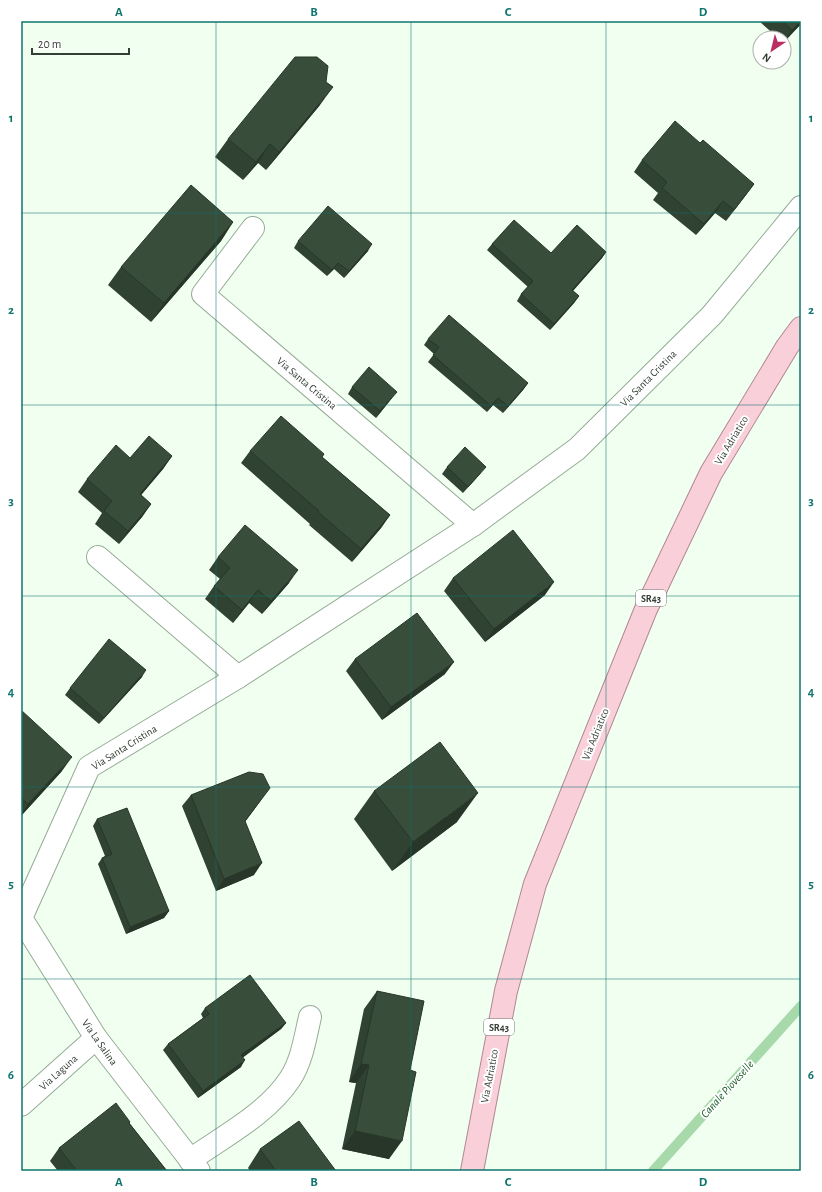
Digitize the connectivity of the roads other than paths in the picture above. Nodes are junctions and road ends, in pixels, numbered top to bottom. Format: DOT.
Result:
graph roads {
  1 [pos="801,207"];
  2 [pos="253,228"];
  3 [pos="801,328"];
  4 [pos="473,525"];
  5 [pos="98,557"];
  6 [pos="238,677"];
  7 [pos="21,918"];
  8 [pos="310,1017"];
  9 [pos="96,1038"];
  10 [pos="21,1105"];
  11 [pos="194,1165"];
  12 [pos="472,1171"];
  1 -- 4 [label="street, Via Santa Cristina"];
  2 -- 4 [label="street, Via Santa Cristina"];
  3 -- 12 [label="main road, Via Adriatico / SR43"];
  4 -- 6 [label="street, Via Santa Cristina"];
  5 -- 6 [label="street"];
  6 -- 7 [label="street, Via Santa Cristina"];
  7 -- 9 [label="street, Via La Salina"];
  8 -- 11 [label="street, Via La Salina"];
  9 -- 10 [label="street, Via Laguna"];
  9 -- 11 [label="street, Via La Salina"];
}
